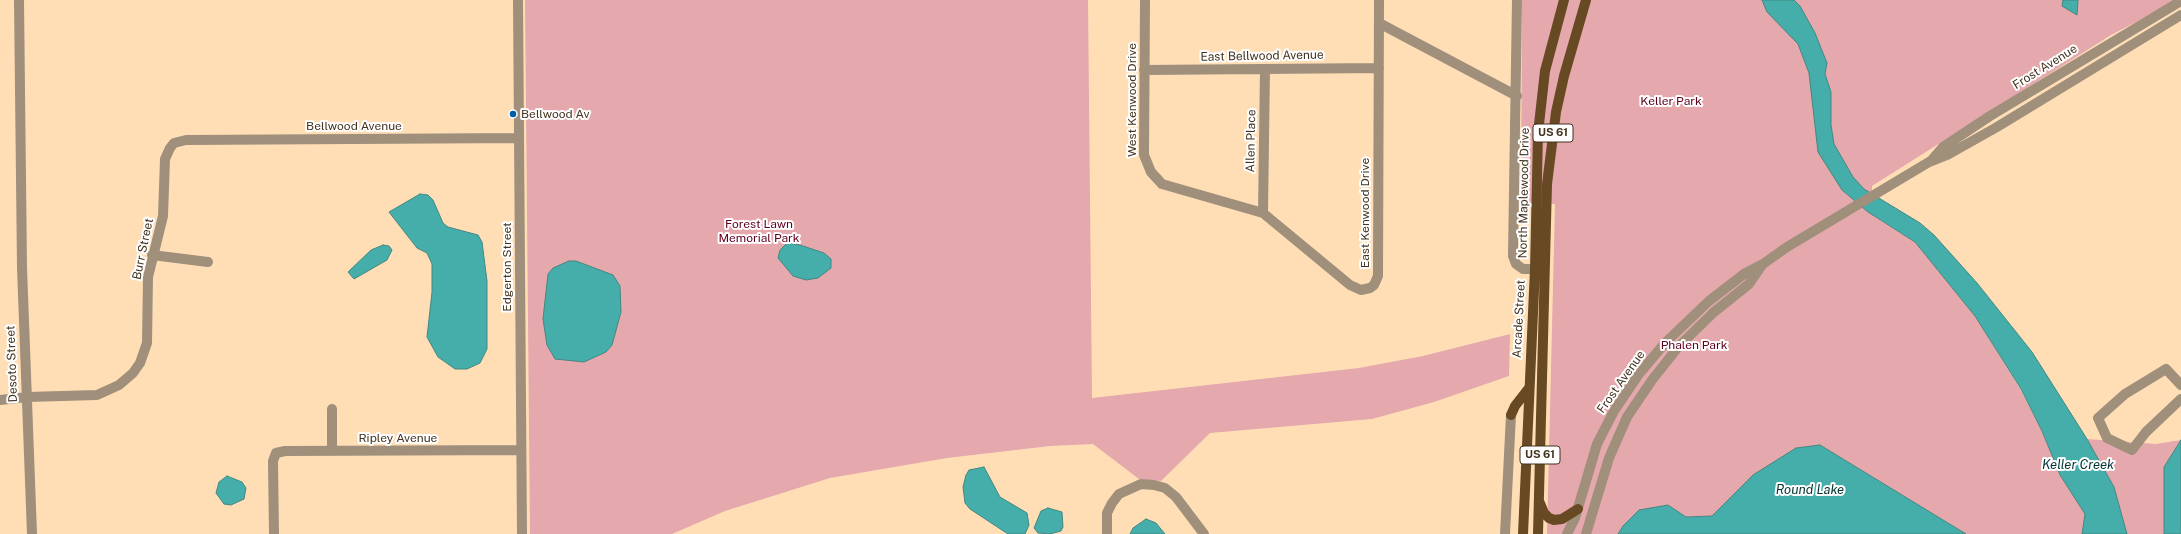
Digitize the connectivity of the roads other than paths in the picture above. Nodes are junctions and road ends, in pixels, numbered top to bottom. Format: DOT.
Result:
graph roads {
  1 [pos="19,0"];
  2 [pos="518,0"];
  3 [pos="1145,0"];
  4 [pos="1379,0"];
  5 [pos="1517,0"];
  6 [pos="1564,0"];
  7 [pos="1586,0"];
  8 [pos="2181,0"];
  9 [pos="2181,15"];
  10 [pos="1379,23"];
  11 [pos="1379,68"];
  12 [pos="1265,69"];
  13 [pos="1144,70"];
  14 [pos="1517,96"];
  15 [pos="519,138"];
  16 [pos="189,140"];
  17 [pos="1929,162"];
  18 [pos="1263,213"];
  19 [pos="152,255"];
  20 [pos="208,262"];
  21 [pos="1763,264"];
  22 [pos="1540,269"];
  23 [pos="1530,384"];
  24 [pos="2181,385"];
  25 [pos="27,397"];
  26 [pos="2181,399"];
  27 [pos="0,400"];
  28 [pos="332,409"];
  29 [pos="1511,415"];
  30 [pos="521,450"];
  31 [pos="332,451"];
  32 [pos="1539,502"];
  33 [pos="1578,509"];
  34 [pos="32,534"];
  35 [pos="274,534"];
  36 [pos="522,534"];
  37 [pos="1107,534"];
  38 [pos="1204,534"];
  39 [pos="1505,534"];
  40 [pos="1523,534"];
  41 [pos="1538,534"];
  42 [pos="1567,534"];
  43 [pos="1586,534"];
  1 -- 25 [label="street, Desoto Street"];
  2 -- 15 [label="street, Edgerton Street"];
  3 -- 13 [label="street, West Kenwood Drive"];
  4 -- 10 [label="street, East Kenwood Drive"];
  5 -- 14 [label="street, Arcade Street"];
  6 -- 22 [label="main road, North Maplewood Drive / US 61"];
  7 -- 22 [label="main road, North Maplewood Drive / US 61"];
  8 -- 17 [label="street, Frost Avenue"];
  9 -- 17 [label="street, Frost Avenue"];
  10 -- 11 [label="street, East Kenwood Drive"];
  10 -- 14 [label="street"];
  11 -- 12 [label="street, East Bellwood Avenue"];
  11 -- 18 [label="street, East Kenwood Drive"];
  12 -- 13 [label="street, East Bellwood Avenue"];
  12 -- 18 [label="street, Allen Place"];
  13 -- 18 [label="street, West Kenwood Drive"];
  14 -- 22 [label="street, Arcade Street"];
  15 -- 16 [label="street, Bellwood Avenue"];
  15 -- 30 [label="street, Edgerton Street"];
  16 -- 19 [label="street, Burr Street"];
  17 -- 21 [label="street, Frost Avenue"];
  19 -- 20 [label="street"];
  19 -- 25 [label="street, Burr Street"];
  21 -- 33 [label="street, Frost Avenue"];
  21 -- 43 [label="street, Frost Avenue"];
  22 -- 23 [label="main road, Arcade Street / US 61"];
  22 -- 32 [label="main road, Arcade Street / US 61"];
  23 -- 29 [label="main road"];
  23 -- 40 [label="main road, Arcade Street / US 61"];
  24 -- 26 [label="street"];
  25 -- 27 [label="street"];
  25 -- 34 [label="street, Desoto Street"];
  28 -- 31 [label="street"];
  29 -- 39 [label="street"];
  30 -- 31 [label="street, Ripley Avenue"];
  30 -- 36 [label="street, Edgerton Street"];
  31 -- 35 [label="street, Ripley Avenue"];
  32 -- 33 [label="main road"];
  32 -- 41 [label="main road, Arcade Street / US 61"];
  33 -- 42 [label="street, Frost Avenue"];
  37 -- 38 [label="street"];
}
